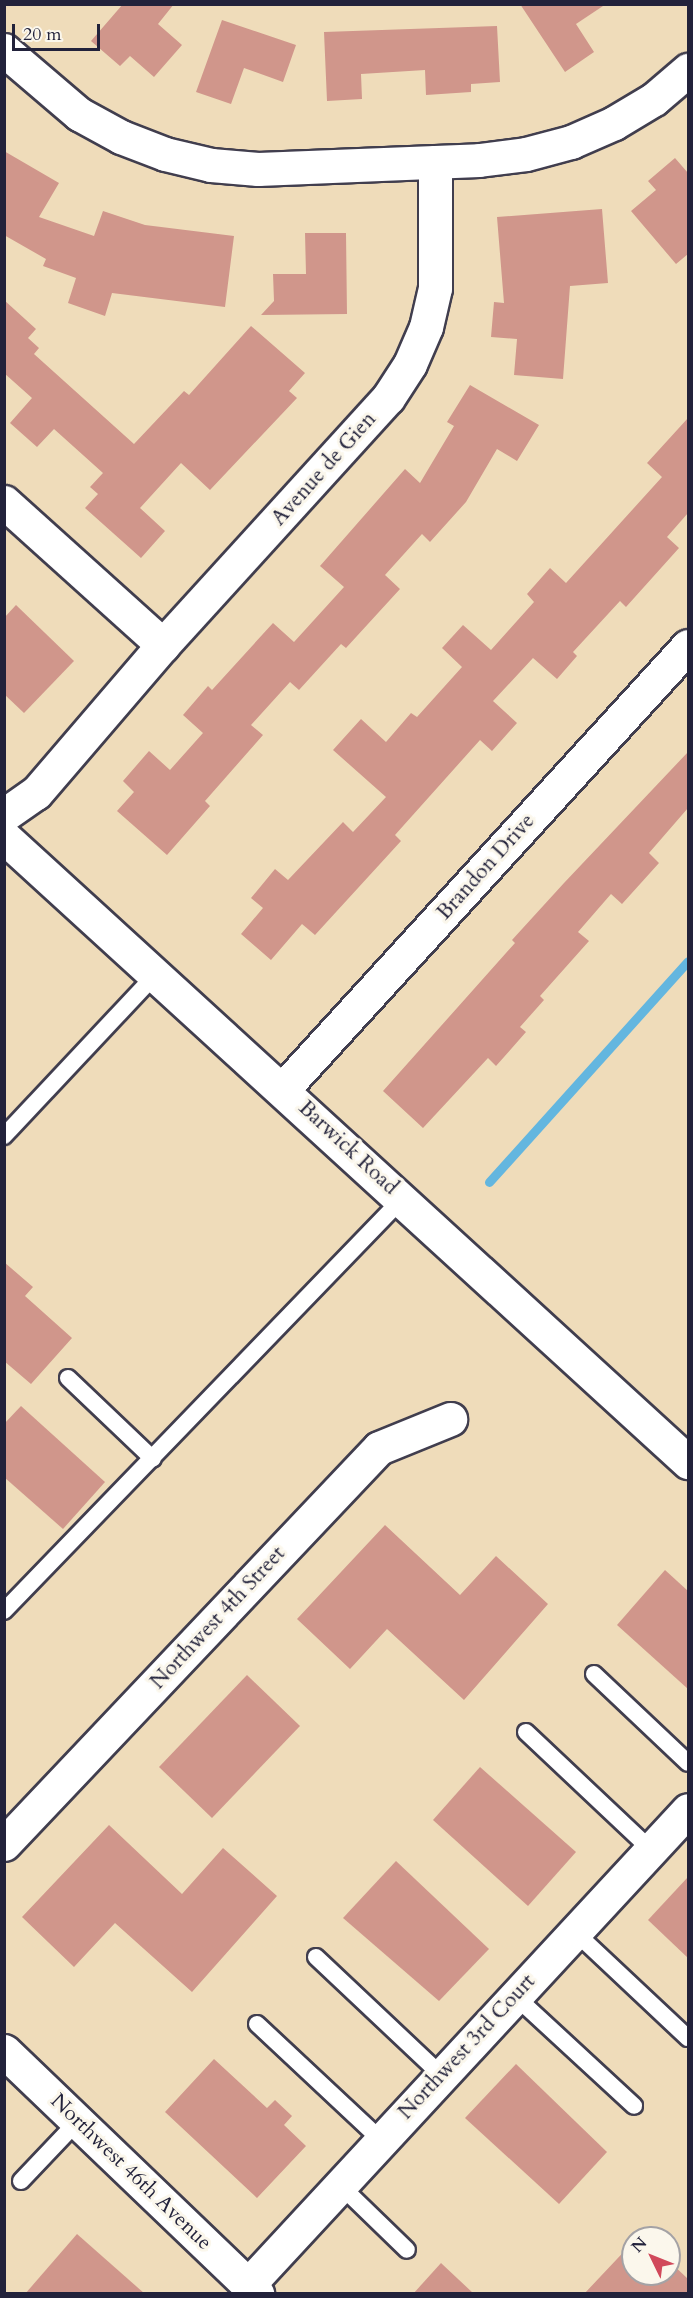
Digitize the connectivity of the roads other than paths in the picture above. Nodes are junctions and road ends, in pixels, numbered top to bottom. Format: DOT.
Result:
graph roads {
  1 [pos="4,50"];
  2 [pos="688,70"];
  3 [pos="435,162"];
  4 [pos="4,502"];
  5 [pos="163,645"];
  6 [pos="688,646"];
  7 [pos="95,723"];
  8 [pos="4,801"];
  9 [pos="4,815"];
  10 [pos="4,837"];
  11 [pos="156,974"];
  12 [pos="283,1089"];
  13 [pos="4,1136"];
  14 [pos="403,1198"];
  15 [pos="68,1378"];
  16 [pos="450,1419"];
  17 [pos="153,1459"];
  18 [pos="688,1462"];
  19 [pos="5,1613"];
  20 [pos="594,1674"];
  21 [pos="526,1732"];
  22 [pos="688,1763"];
  23 [pos="688,1810"];
  24 [pos="4,1844"];
  25 [pos="651,1850"];
  26 [pos="575,1932"];
  27 [pos="316,1958"];
  28 [pos="514,1996"];
  29 [pos="257,2024"];
  30 [pos="688,2038"];
  31 [pos="4,2051"];
  32 [pos="441,2075"];
  33 [pos="634,2106"];
  34 [pos="78,2121"];
  35 [pos="381,2140"];
  36 [pos="21,2181"];
  37 [pos="340,2185"];
  38 [pos="407,2250"];
  39 [pos="252,2289"];
  1 -- 3 [label="street"];
  2 -- 3 [label="street"];
  3 -- 5 [label="street, Avenue de Gien"];
  4 -- 5 [label="street"];
  5 -- 7 [label="street, Avenue de Gien"];
  6 -- 12 [label="street, Brandon Drive"];
  7 -- 8 [label="street, Avenue de Gien"];
  7 -- 9 [label="street, Avenue de Gien"];
  10 -- 11 [label="street, Barwick Road"];
  11 -- 12 [label="street, Barwick Road"];
  11 -- 13 [label="lane"];
  12 -- 14 [label="street, Barwick Road"];
  14 -- 17 [label="lane"];
  14 -- 18 [label="street, Barwick Road"];
  15 -- 17 [label="lane"];
  16 -- 24 [label="street, Northwest 4th Street"];
  17 -- 19 [label="lane"];
  20 -- 22 [label="lane"];
  21 -- 25 [label="lane"];
  23 -- 25 [label="street, Northwest 3rd Court"];
  25 -- 26 [label="street, Northwest 3rd Court"];
  26 -- 28 [label="street, Northwest 3rd Court"];
  26 -- 30 [label="lane"];
  27 -- 32 [label="lane"];
  28 -- 32 [label="street, Northwest 3rd Court"];
  28 -- 33 [label="lane"];
  29 -- 35 [label="lane"];
  31 -- 34 [label="street, Northwest 46th Avenue"];
  32 -- 35 [label="street, Northwest 3rd Court"];
  34 -- 36 [label="lane"];
  34 -- 39 [label="street, Northwest 46th Avenue"];
  35 -- 37 [label="street, Northwest 3rd Court"];
  37 -- 38 [label="lane"];
  37 -- 39 [label="street, Northwest 3rd Court"];
}
